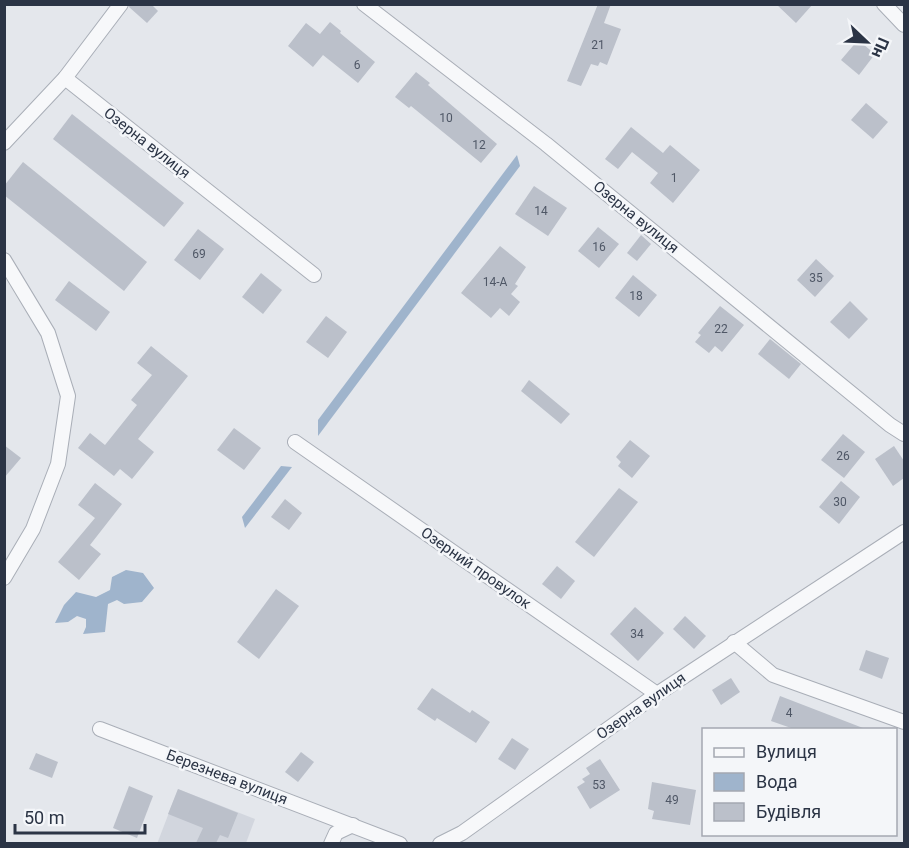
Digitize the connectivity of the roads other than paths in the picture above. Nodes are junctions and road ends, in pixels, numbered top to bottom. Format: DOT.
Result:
graph roads {
  1 [pos="121,4"];
  2 [pos="364,4"];
  3 [pos="884,4"];
  4 [pos="904,25"];
  5 [pos="65,78"];
  6 [pos="4,144"];
  7 [pos="4,260"];
  8 [pos="314,275"];
  9 [pos="904,434"];
  10 [pos="295,442"];
  11 [pos="904,532"];
  12 [pos="4,578"];
  13 [pos="734,642"];
  14 [pos="657,694"];
  15 [pos="904,722"];
  16 [pos="100,729"];
  17 [pos="353,825"];
  18 [pos="331,843"];
  19 [pos="400,843"];
  20 [pos="440,843"];
  1 -- 5 [label="street"];
  2 -- 9 [label="street, Озерна вулиця"];
  3 -- 4 [label="street"];
  5 -- 6 [label="street"];
  5 -- 8 [label="street, Озерна вулиця"];
  7 -- 12 [label="street"];
  10 -- 14 [label="street, Озерний провулок"];
  11 -- 13 [label="street, Озерна вулиця"];
  13 -- 14 [label="street, Озерна вулиця"];
  13 -- 15 [label="street"];
  14 -- 20 [label="street, Озерна вулиця"];
  16 -- 17 [label="street, Березнева вулиця"];
  17 -- 18 [label="street"];
  17 -- 19 [label="street, Березнева вулиця"];
}
